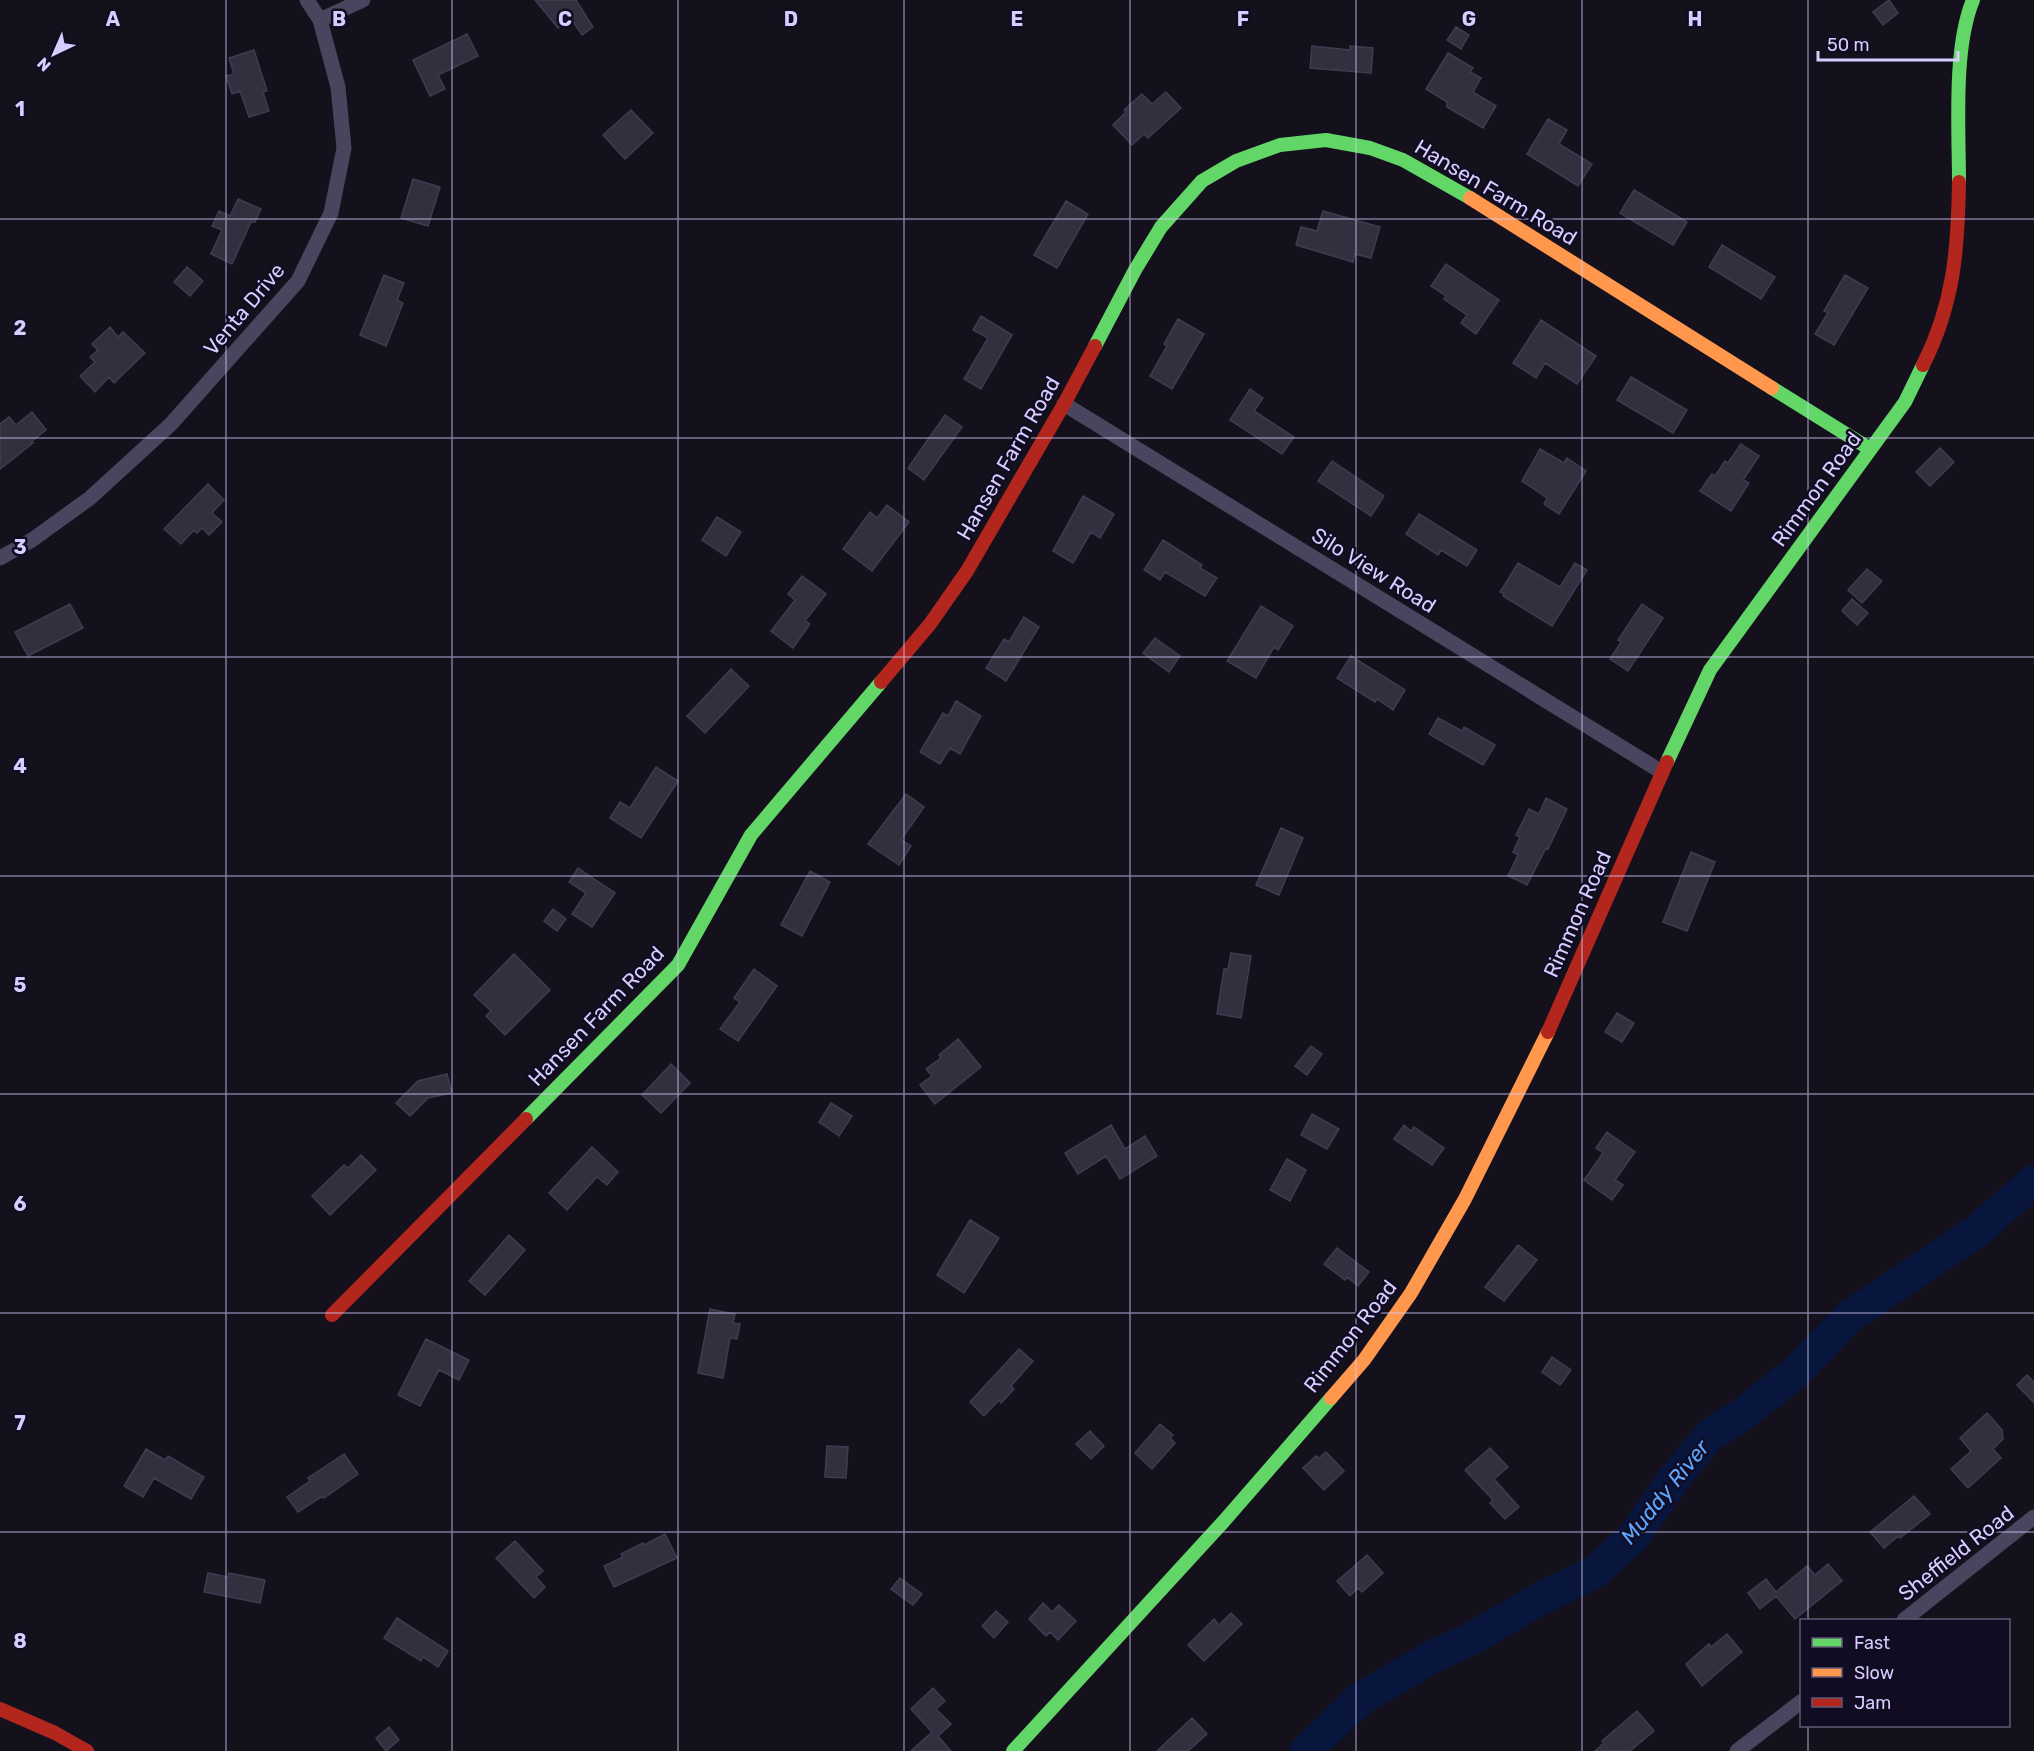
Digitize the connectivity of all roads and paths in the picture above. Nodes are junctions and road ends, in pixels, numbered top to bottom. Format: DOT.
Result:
graph roads {
  1 [pos="308,0"];
  2 [pos="363,0"];
  3 [pos="1973,0"];
  4 [pos="320,20"];
  5 [pos="1064,404"];
  6 [pos="1870,449"];
  7 [pos="0,558"];
  8 [pos="1662,772"];
  9 [pos="332,1315"];
  10 [pos="2034,1518"];
  11 [pos="1905,1619"];
  12 [pos="1800,1703"];
  13 [pos="0,1709"];
  14 [pos="87,1751"];
  15 [pos="1013,1751"];
  16 [pos="1737,1751"];
  1 -- 4 [label="street, Venta Drive"];
  2 -- 4 [label="street"];
  3 -- 6 [label="street, Rimmon Road"];
  4 -- 7 [label="street, Venta Drive"];
  5 -- 6 [label="street, Hansen Farm Road"];
  5 -- 8 [label="street, Silo View Road"];
  5 -- 9 [label="street, Hansen Farm Road"];
  6 -- 8 [label="street, Rimmon Road"];
  8 -- 15 [label="street, Rimmon Road"];
  10 -- 11 [label="street, Sheffield Road"];
  12 -- 16 [label="street"];
  13 -- 14 [label="street"];
}
